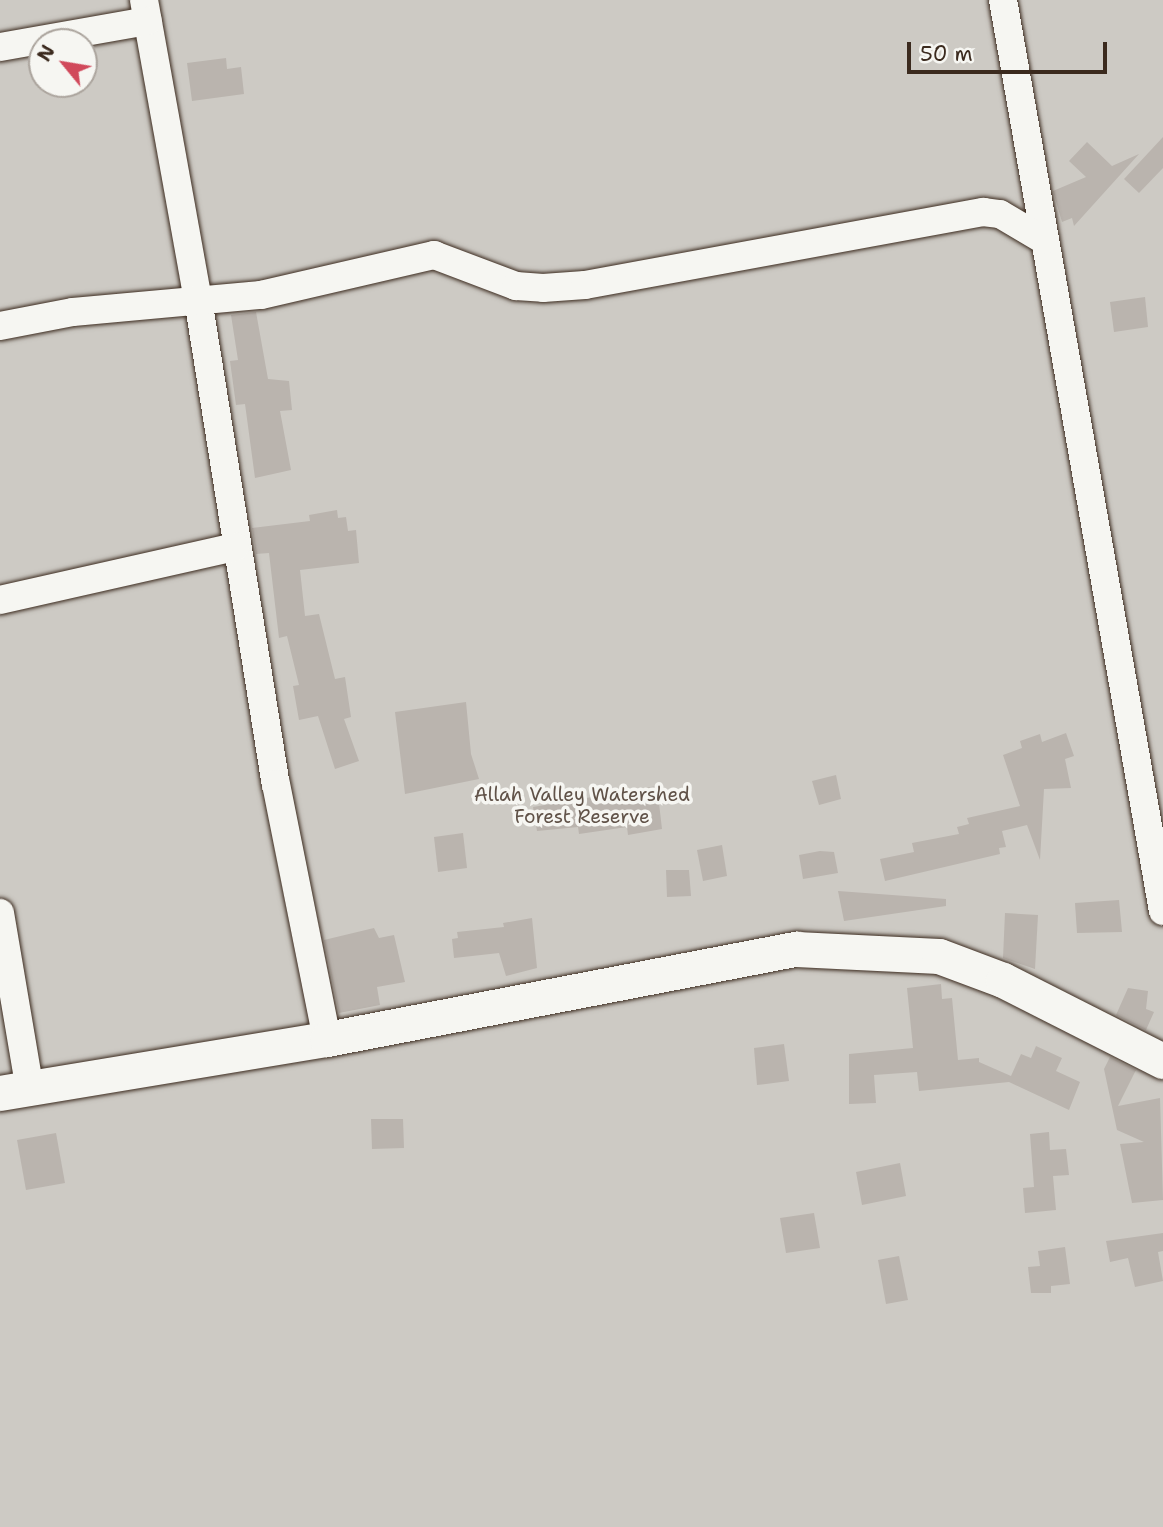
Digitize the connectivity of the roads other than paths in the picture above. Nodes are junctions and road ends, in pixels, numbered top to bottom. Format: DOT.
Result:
graph roads {
  1 [pos="1003,0"];
  2 [pos="146,11"];
  3 [pos="0,47"];
  4 [pos="1044,240"];
  5 [pos="198,299"];
  6 [pos="0,326"];
  7 [pos="235,547"];
  8 [pos="0,600"];
  9 [pos="1163,911"];
  10 [pos="0,914"];
  11 [pos="327,1039"];
  12 [pos="1163,1061"];
  13 [pos="15,1092"];
  1 -- 4 [label="street"];
  2 -- 3 [label="street"];
  2 -- 5 [label="street"];
  4 -- 5 [label="street"];
  4 -- 9 [label="street"];
  5 -- 6 [label="street"];
  5 -- 7 [label="street"];
  7 -- 8 [label="street"];
  7 -- 11 [label="street"];
  10 -- 13 [label="street"];
  11 -- 12 [label="street"];
  11 -- 13 [label="street"];
}
